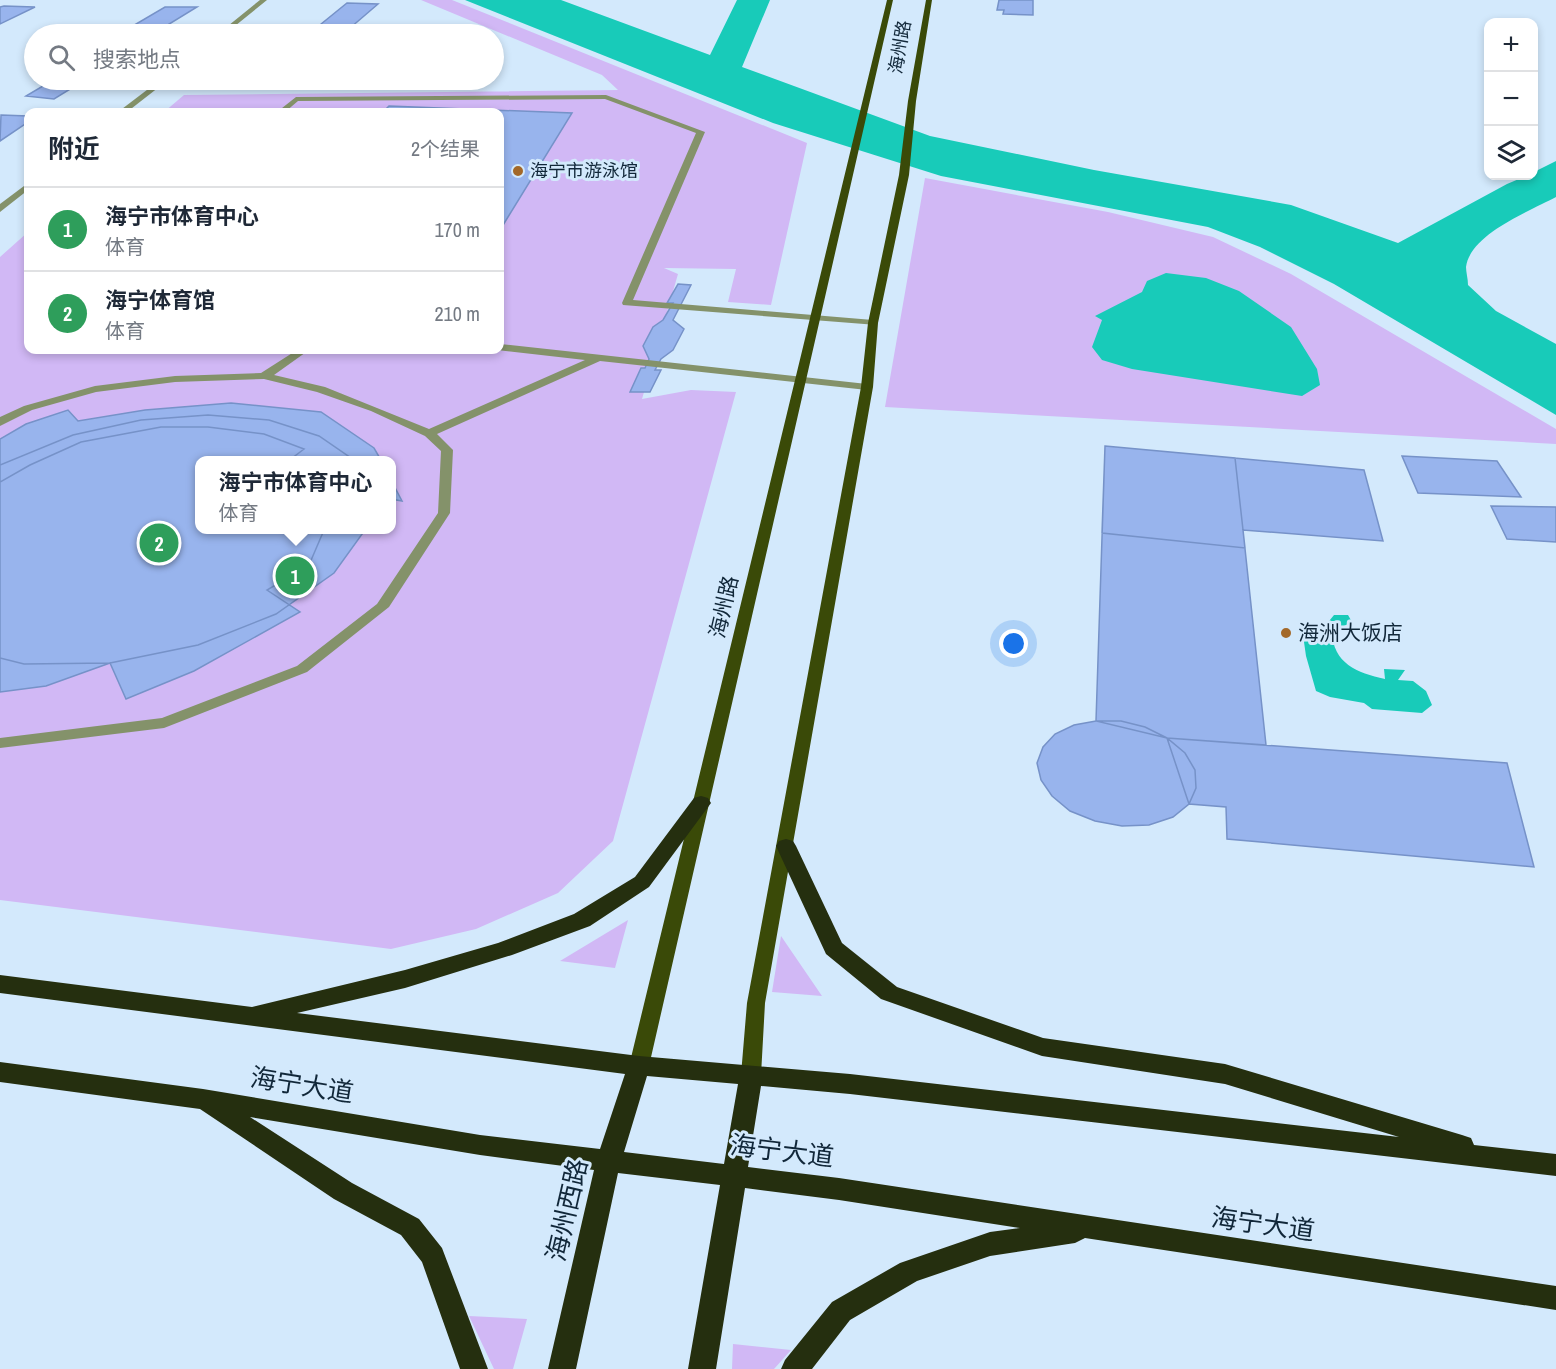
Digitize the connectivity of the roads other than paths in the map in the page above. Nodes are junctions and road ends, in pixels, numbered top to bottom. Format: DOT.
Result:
graph roads {
  1 [pos="264,0"];
  2 [pos="890,0"];
  3 [pos="929,0"];
  4 [pos="234,24"];
  5 [pos="151,90"];
  6 [pos="127,108"];
  7 [pos="286,108"];
  8 [pos="24,189"];
  9 [pos="0,209"];
  10 [pos="815,318"];
  11 [pos="873,323"];
  12 [pos="504,347"];
  13 [pos="298,354"];
  14 [pos="598,358"];
  15 [pos="264,376"];
  16 [pos="800,381"];
  17 [pos="867,387"];
  18 [pos="0,422"];
  19 [pos="429,433"];
  20 [pos="0,743"];
  21 [pos="701,803"];
  22 [pos="786,846"];
  23 [pos="0,984"];
  24 [pos="247,1016"];
  25 [pos="639,1066"];
  26 [pos="0,1072"];
  27 [pos="751,1075"];
  28 [pos="203,1099"];
  29 [pos="609,1159"];
  30 [pos="1507,1159"];
  31 [pos="1556,1165"];
  32 [pos="734,1175"];
  33 [pos="1092,1228"];
  34 [pos="1556,1298"];
  35 [pos="474,1369"];
  36 [pos="562,1369"];
  37 [pos="702,1369"];
  38 [pos="795,1369"];
  1 -- 4 [label="street"];
  2 -- 10 [label="main road, 海州路"];
  3 -- 11 [label="main road, 海州路"];
  5 -- 6 [label="street"];
  7 -- 10 [label="street"];
  8 -- 9 [label="street"];
  10 -- 11 [label="street"];
  10 -- 16 [label="main road, 海州路"];
  11 -- 17 [label="main road"];
  12 -- 14 [label="street"];
  13 -- 15 [label="street"];
  14 -- 16 [label="street"];
  14 -- 19 [label="street"];
  15 -- 18 [label="street"];
  15 -- 19 [label="street"];
  16 -- 17 [label="street"];
  16 -- 21 [label="main road, 海州路"];
  17 -- 22 [label="main road"];
  19 -- 20 [label="street"];
  21 -- 24 [label="highway"];
  21 -- 25 [label="main road, 海州路"];
  22 -- 27 [label="main road"];
  22 -- 30 [label="highway"];
  23 -- 24 [label="highway"];
  24 -- 25 [label="highway"];
  25 -- 27 [label="highway"];
  25 -- 29 [label="highway, 海州西路"];
  26 -- 28 [label="highway, 海宁大道"];
  27 -- 30 [label="highway"];
  27 -- 32 [label="highway"];
  28 -- 29 [label="highway, 海宁大道"];
  28 -- 35 [label="highway"];
  29 -- 32 [label="highway, 海宁大道"];
  29 -- 36 [label="highway, 海州西路"];
  30 -- 31 [label="highway"];
  32 -- 33 [label="highway, 海宁大道"];
  32 -- 37 [label="highway"];
  33 -- 34 [label="highway, 海宁大道"];
  33 -- 38 [label="highway"];
}
